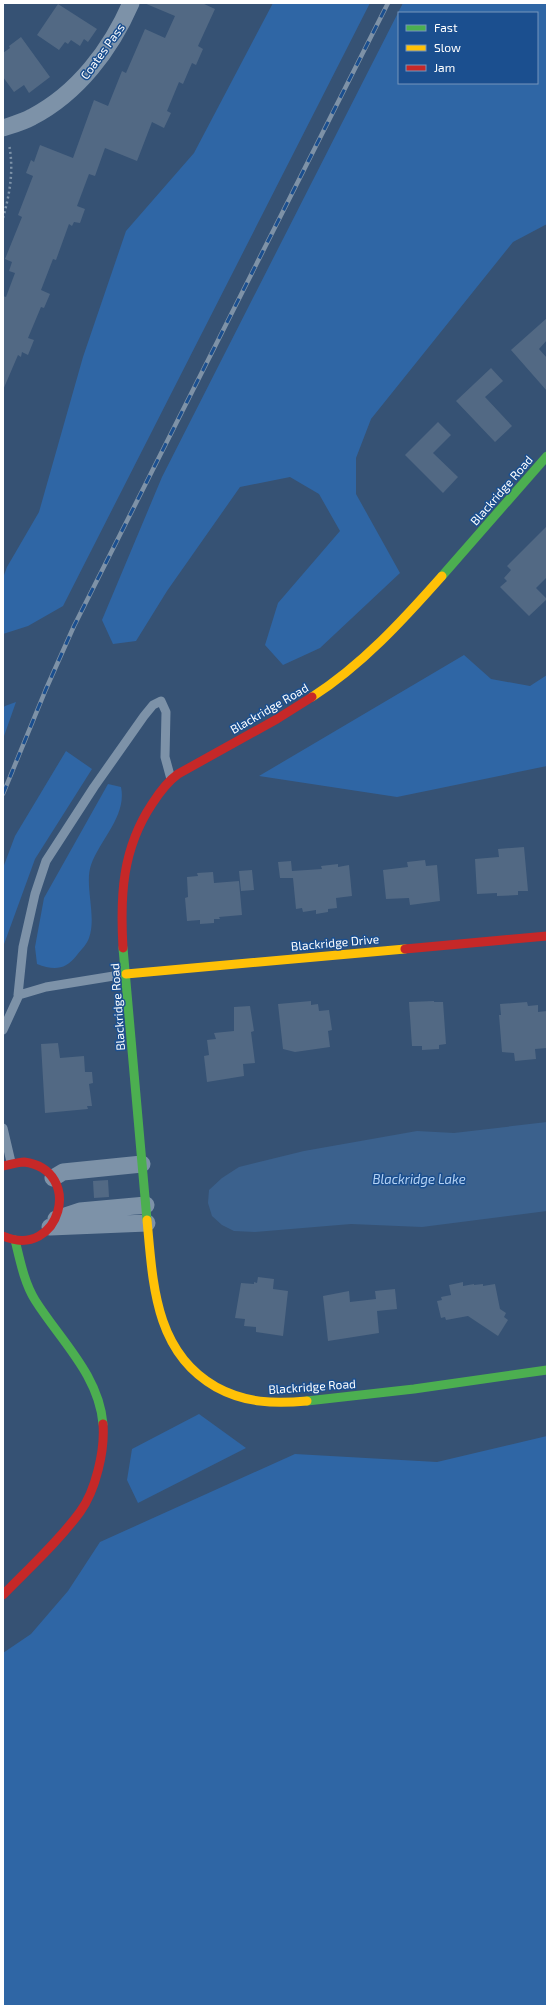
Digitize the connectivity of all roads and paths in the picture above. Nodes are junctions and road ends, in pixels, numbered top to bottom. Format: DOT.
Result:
graph roads {
  1 [pos="132,3"];
  2 [pos="3,128"];
  3 [pos="9,144"];
  4 [pos="3,218"];
  5 [pos="547,456"];
  6 [pos="171,779"];
  7 [pos="547,936"];
  8 [pos="126,974"];
  9 [pos="18,995"];
  10 [pos="3,1030"];
  11 [pos="3,1128"];
  12 [pos="7,1164"];
  13 [pos="142,1164"];
  14 [pos="53,1178"];
  15 [pos="146,1205"];
  16 [pos="53,1223"];
  17 [pos="147,1223"];
  18 [pos="3,1236"];
  19 [pos="15,1240"];
  20 [pos="547,1370"];
  21 [pos="3,1595"];
  1 -- 2 [label="street, Coates Pass"];
  3 -- 4 [label="path"];
  5 -- 6 [label="street, Blackridge Road"];
  6 -- 8 [label="street, Blackridge Road"];
  6 -- 9 [label="lane"];
  7 -- 8 [label="street, Blackridge Drive"];
  8 -- 9 [label="lane"];
  8 -- 13 [label="street, Blackridge Road"];
  9 -- 10 [label="lane"];
  11 -- 12 [label="lane"];
  12 -- 14 [label="street"];
  13 -- 14 [label="street"];
  13 -- 15 [label="street, Blackridge Road"];
  14 -- 16 [label="street"];
  15 -- 16 [label="street"];
  15 -- 17 [label="street, Blackridge Road"];
  16 -- 17 [label="street"];
  16 -- 19 [label="street"];
  17 -- 20 [label="street, Blackridge Road"];
  18 -- 19 [label="street"];
  19 -- 21 [label="street"];
}
